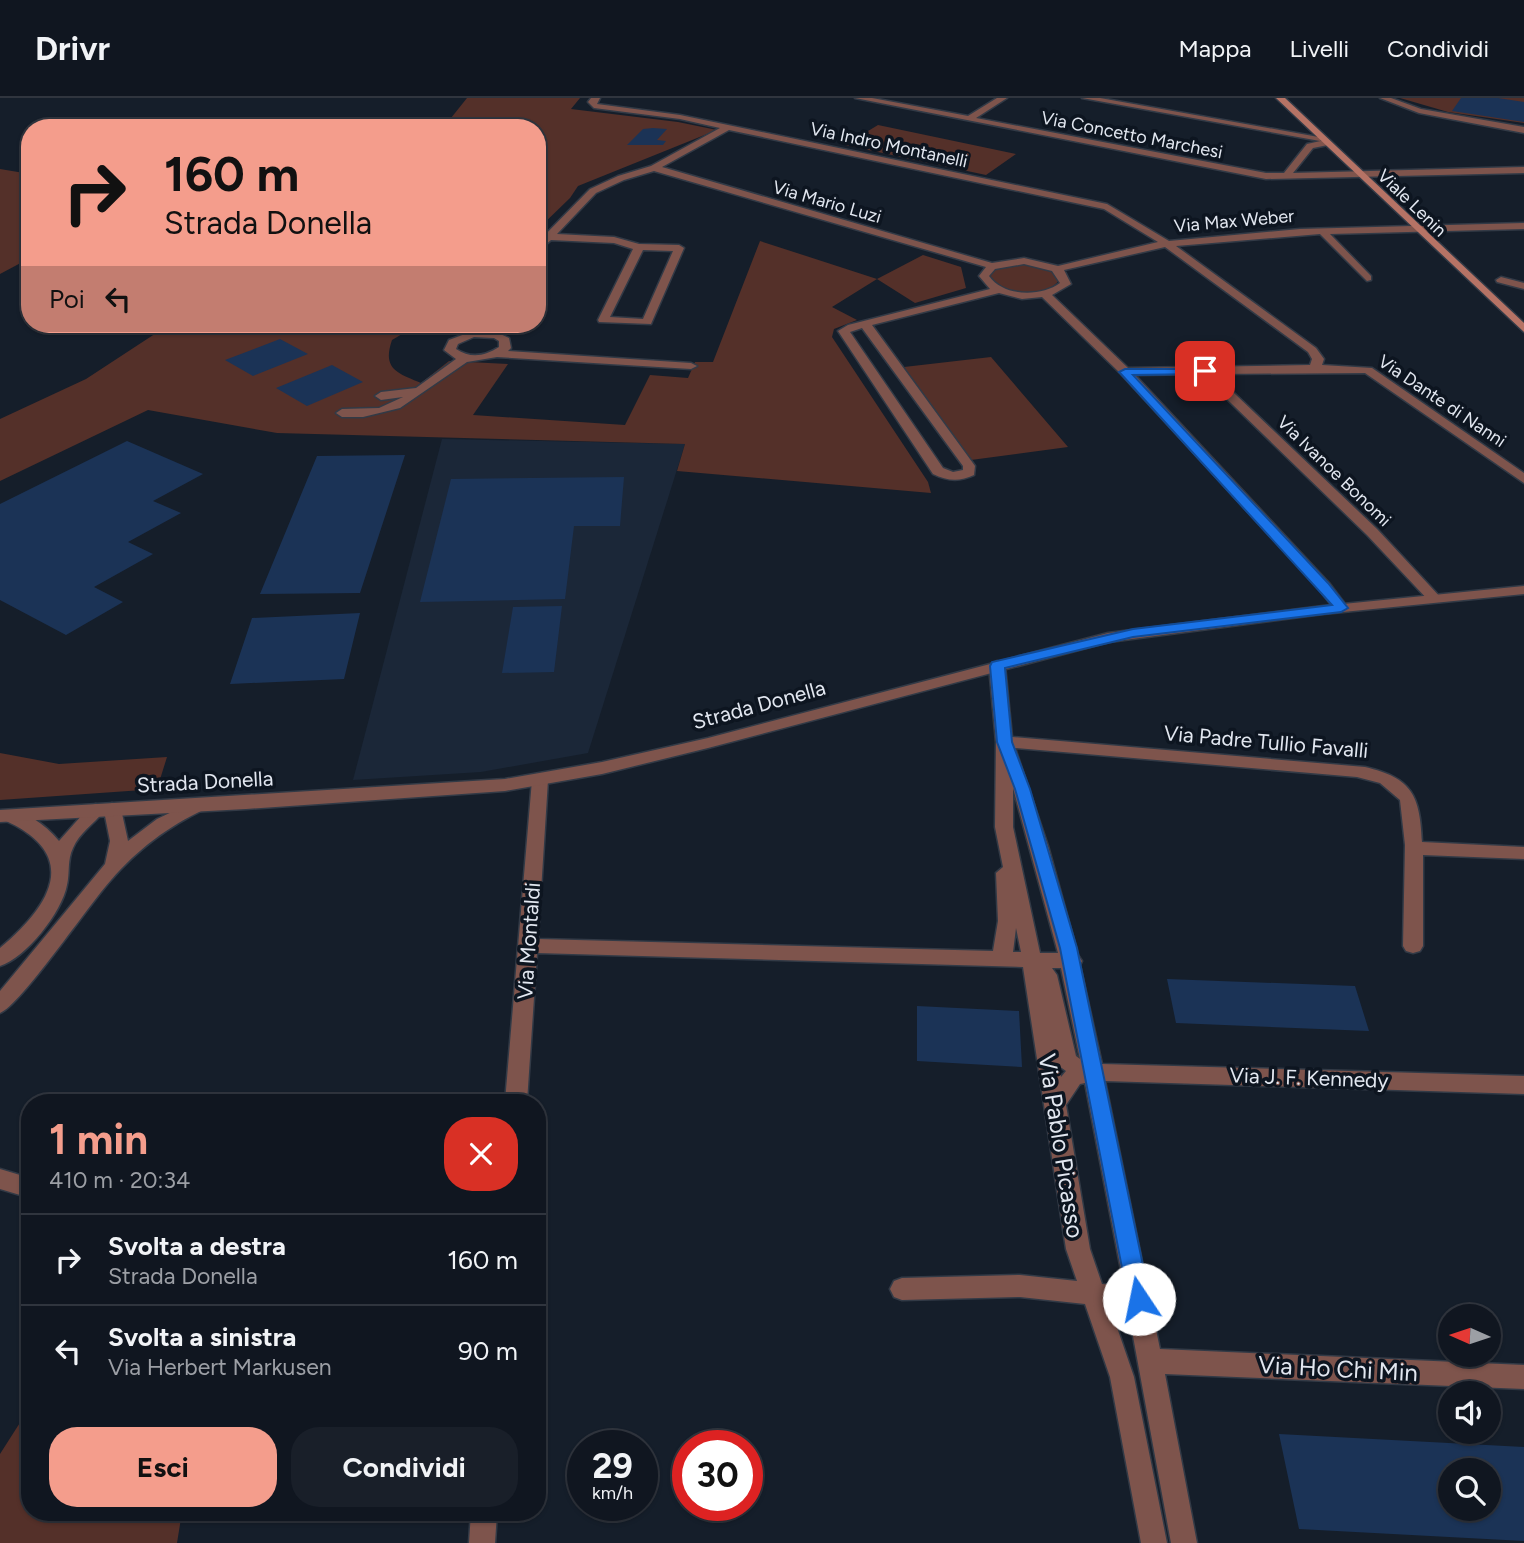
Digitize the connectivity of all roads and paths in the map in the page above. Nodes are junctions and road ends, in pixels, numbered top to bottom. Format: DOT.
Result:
graph roads {
  1 [pos="859,98"];
  2 [pos="1003,98"];
  3 [pos="1086,98"];
  4 [pos="1280,98"];
  5 [pos="1384,98"];
  6 [pos="595,102"];
  7 [pos="969,120"];
  8 [pos="728,127"];
  9 [pos="1510,127"];
  10 [pos="1524,130"];
  11 [pos="1524,137"];
  12 [pos="1323,140"];
  13 [pos="653,168"];
  14 [pos="1524,170"];
  15 [pos="1359,174"];
  16 [pos="1286,176"];
  17 [pos="1524,226"];
  18 [pos="1416,229"];
  19 [pos="1324,232"];
  20 [pos="547,237"];
  21 [pos="1167,244"];
  22 [pos="639,247"];
  23 [pos="992,266"];
  24 [pos="1057,269"];
  25 [pos="1367,278"];
  26 [pos="1501,280"];
  27 [pos="1524,286"];
  28 [pos="1000,290"];
  29 [pos="1044,294"];
  30 [pos="866,325"];
  31 [pos="1524,329"];
  32 [pos="477,333"];
  33 [pos="497,333"];
  34 [pos="1314,352"];
  35 [pos="496,354"];
  36 [pos="465,358"];
  37 [pos="691,366"];
  38 [pos="1315,368"];
  39 [pos="1359,369"];
  40 [pos="1205,371"];
  41 [pos="1125,372"];
  42 [pos="422,391"];
  43 [pos="382,396"];
  44 [pos="342,413"];
  45 [pos="1524,479"];
  46 [pos="1522,593"];
  47 [pos="1435,599"];
  48 [pos="1341,608"];
  49 [pos="997,666"];
  50 [pos="1004,742"];
  51 [pos="540,780"];
  52 [pos="199,805"];
  53 [pos="104,810"];
  54 [pos="5,816"];
  55 [pos="1004,827"];
  56 [pos="1412,848"];
  57 [pos="1524,853"];
  58 [pos="60,860"];
  59 [pos="113,867"];
  60 [pos="529,946"];
  61 [pos="1413,946"];
  62 [pos="0,959"];
  63 [pos="1002,960"];
  64 [pos="1032,961"];
  65 [pos="1072,961"];
  66 [pos="0,1005"];
  67 [pos="1093,1072"];
  68 [pos="1524,1085"];
  69 [pos="517,1094"];
  70 [pos="1054,1104"];
  71 [pos="0,1179"];
  72 [pos="21,1185"];
  73 [pos="902,1289"];
  74 [pos="1096,1294"];
  75 [pos="1139,1299"];
  76 [pos="1152,1361"];
  77 [pos="1524,1377"];
  78 [pos="483,1521"];
  79 [pos="482,1543"];
  80 [pos="1154,1543"];
  81 [pos="1184,1543"];
  1 -- 7 [label="street, Via Concetto Marchesi"];
  2 -- 7 [label="street"];
  3 -- 12 [label="street"];
  4 -- 12 [label="main road, Viale Lenin"];
  5 -- 9 [label="street"];
  6 -- 8 [label="street, Via Indro Montanelli"];
  7 -- 16 [label="street, Via Concetto Marchesi"];
  8 -- 13 [label="street"];
  8 -- 21 [label="street, Via Indro Montanelli"];
  9 -- 10 [label="street"];
  9 -- 11 [label="street"];
  12 -- 15 [label="main road, Viale Lenin"];
  12 -- 16 [label="street"];
  13 -- 20 [label="street"];
  13 -- 23 [label="street, Via Mario Luzi"];
  14 -- 15 [label="street, Via Concetto Marchesi"];
  15 -- 16 [label="street, Via Concetto Marchesi"];
  15 -- 18 [label="main road, Viale Lenin"];
  17 -- 18 [label="street, Via Max Weber"];
  18 -- 19 [label="street, Via Max Weber"];
  18 -- 31 [label="main road, Viale Lenin"];
  19 -- 21 [label="street, Via Max Weber"];
  19 -- 25 [label="street"];
  20 -- 22 [label="street"];
  21 -- 24 [label="street, Via Max Weber"];
  21 -- 34 [label="street, Via Indro Montanelli"];
  22 -- 22 [label="street"];
  23 -- 24 [label="street"];
  23 -- 28 [label="street"];
  24 -- 29 [label="street"];
  26 -- 27 [label="street"];
  28 -- 29 [label="street"];
  28 -- 30 [label="street"];
  29 -- 41 [label="street"];
  30 -- 30 [label="street"];
  32 -- 36 [label="street"];
  33 -- 35 [label="street"];
  34 -- 38 [label="street"];
  34 -- 39 [label="street, Via Indro Montanelli"];
  35 -- 36 [label="street"];
  35 -- 37 [label="street"];
  36 -- 42 [label="street"];
  38 -- 39 [label="street, Via Dante di Nanni"];
  38 -- 40 [label="street, Via Dante di Nanni"];
  39 -- 45 [label="street, Via Dante di Nanni"];
  40 -- 41 [label="street, Via Dante di Nanni"];
  40 -- 47 [label="street, Via Ivanoe Bonomi"];
  41 -- 48 [label="street"];
  42 -- 43 [label="street"];
  42 -- 44 [label="street"];
  46 -- 47 [label="street, Strada Donella"];
  47 -- 48 [label="street, Strada Donella"];
  48 -- 49 [label="street, Strada Donella"];
  49 -- 50 [label="street, Via Pablo Picasso"];
  49 -- 51 [label="street, Strada Donella"];
  50 -- 55 [label="street, Via Pablo Picasso"];
  50 -- 56 [label="street, Via Padre Tullio Favalli"];
  50 -- 65 [label="street, Via Pablo Picasso"];
  51 -- 52 [label="street, Strada Donella"];
  51 -- 60 [label="street, Via Montaldi"];
  52 -- 53 [label="street, Strada Donella"];
  52 -- 59 [label="street"];
  53 -- 54 [label="street, Strada Donella"];
  53 -- 58 [label="street"];
  53 -- 59 [label="street"];
  54 -- 58 [label="street"];
  55 -- 63 [label="street"];
  55 -- 64 [label="street, Via Pablo Picasso"];
  56 -- 57 [label="street"];
  56 -- 61 [label="street, Via Padre Tullio Favalli"];
  58 -- 62 [label="street"];
  59 -- 66 [label="street"];
  60 -- 63 [label="street"];
  60 -- 69 [label="street, Via Montaldi"];
  63 -- 64 [label="street"];
  64 -- 65 [label="street"];
  64 -- 67 [label="street"];
  64 -- 70 [label="street, Via Pablo Picasso"];
  65 -- 67 [label="street, Via Pablo Picasso"];
  67 -- 68 [label="street, Via J. F. Kennedy"];
  67 -- 70 [label="street"];
  67 -- 75 [label="street, Via Pablo Picasso"];
  70 -- 74 [label="street, Via Pablo Picasso"];
  71 -- 72 [label="street"];
  73 -- 74 [label="street"];
  74 -- 75 [label="street"];
  74 -- 80 [label="street, Via Pablo Picasso"];
  75 -- 76 [label="street, Via Pablo Picasso"];
  76 -- 77 [label="street, Via Ho Chi Min"];
  76 -- 81 [label="street, Via Pablo Picasso"];
  78 -- 79 [label="street"];
}
